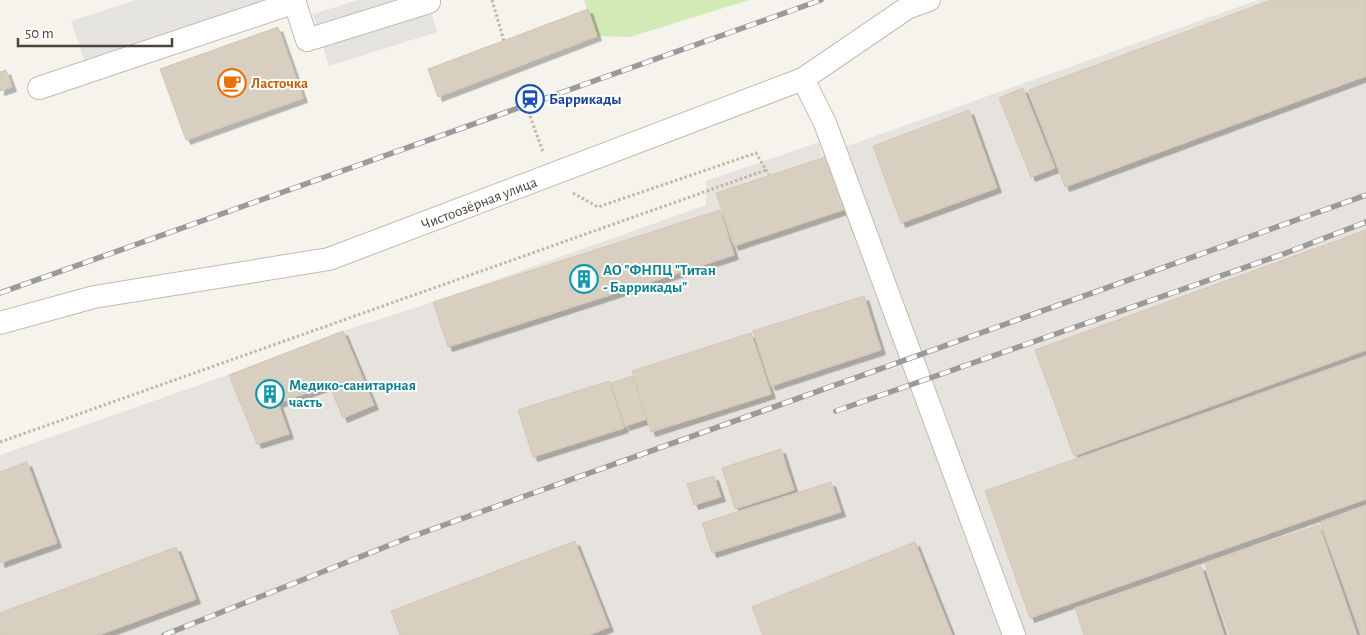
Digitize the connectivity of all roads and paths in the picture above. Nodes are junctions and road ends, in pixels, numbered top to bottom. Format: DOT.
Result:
graph roads {
  1 [pos="492,0"];
  2 [pos="929,0"];
  3 [pos="295,1"];
  4 [pos="429,2"];
  5 [pos="504,41"];
  6 [pos="804,79"];
  7 [pos="39,88"];
  8 [pos="530,116"];
  9 [pos="543,152"];
  10 [pos="766,170"];
  11 [pos="770,176"];
  12 [pos="573,193"];
  13 [pos="0,323"];
  14 [pos="0,442"];
  15 [pos="1014,635"];
  1 -- 5 [label="path"];
  2 -- 6 [label="street, Чистоозёрная улица"];
  3 -- 4 [label="street"];
  3 -- 7 [label="street"];
  6 -- 13 [label="street, Чистоозёрная улица"];
  6 -- 15 [label="street"];
  8 -- 9 [label="path"];
  10 -- 11 [label="path"];
  10 -- 12 [label="path"];
  10 -- 14 [label="path"];
}
